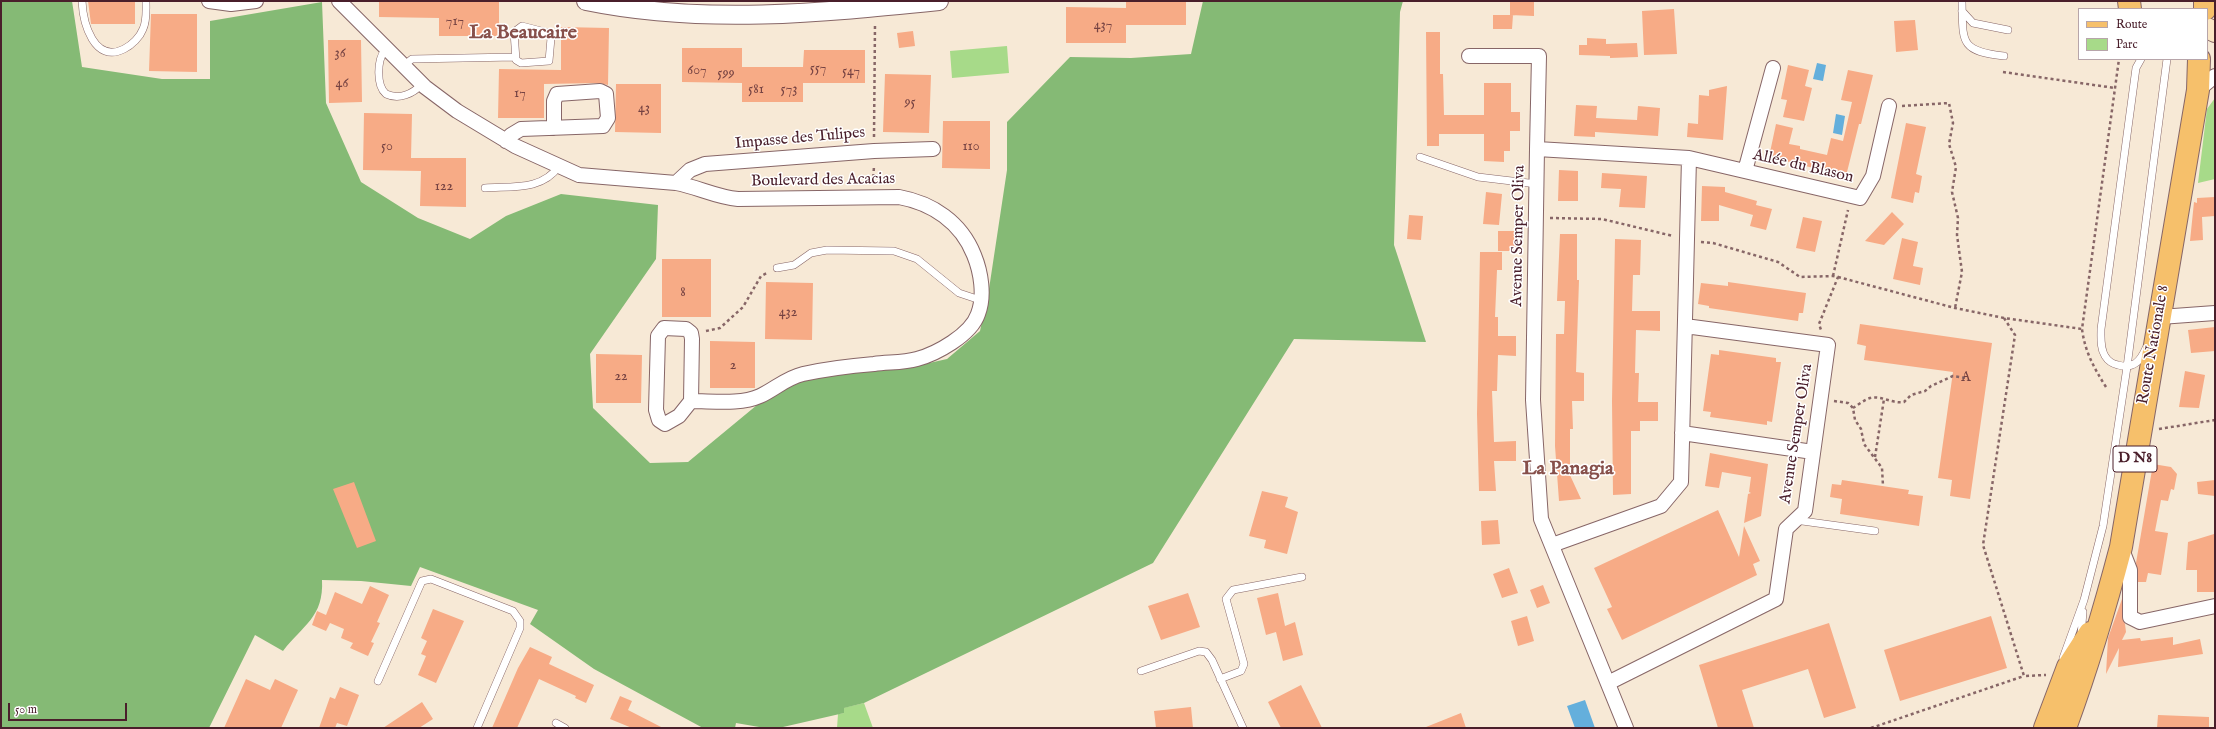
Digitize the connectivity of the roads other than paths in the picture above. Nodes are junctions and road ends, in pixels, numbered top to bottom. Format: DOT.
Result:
graph roads {
  1 [pos="82,1"];
  2 [pos="146,1"];
  3 [pos="209,1"];
  4 [pos="256,1"];
  5 [pos="339,1"];
  6 [pos="586,1"];
  7 [pos="939,1"];
  8 [pos="1962,1"];
  9 [pos="2209,1"];
  10 [pos="1962,11"];
  11 [pos="2215,11"];
  12 [pos="2008,30"];
  13 [pos="385,50"];
  14 [pos="1469,56"];
  15 [pos="2004,56"];
  16 [pos="515,57"];
  17 [pos="2140,60"];
  18 [pos="2167,60"];
  19 [pos="2186,60"];
  20 [pos="2199,60"];
  21 [pos="403,66"];
  22 [pos="1774,68"];
  23 [pos="2215,76"];
  24 [pos="422,84"];
  25 [pos="2198,90"];
  26 [pos="1889,106"];
  27 [pos="554,128"];
  28 [pos="506,141"];
  29 [pos="934,149"];
  30 [pos="1537,149"];
  31 [pos="1420,157"];
  32 [pos="1689,158"];
  33 [pos="559,166"];
  34 [pos="1745,171"];
  35 [pos="676,183"];
  36 [pos="1537,184"];
  37 [pos="484,188"];
  38 [pos="777,268"];
  39 [pos="980,300"];
  40 [pos="2215,313"];
  41 [pos="2160,317"];
  42 [pos="1685,326"];
  43 [pos="2127,367"];
  44 [pos="691,401"];
  45 [pos="1682,433"];
  46 [pos="1813,452"];
  47 [pos="1795,520"];
  48 [pos="1875,530"];
  49 [pos="1552,545"];
  50 [pos="2121,547"];
  51 [pos="1302,577"];
  52 [pos="2084,600"];
  53 [pos="2108,600"];
  54 [pos="2215,606"];
  55 [pos="2079,651"];
  56 [pos="1141,671"];
  57 [pos="1220,679"];
  58 [pos="378,681"];
  59 [pos="1608,683"];
  60 [pos="556,723"];
  61 [pos="477,728"];
  62 [pos="565,728"];
  63 [pos="1243,728"];
  64 [pos="1626,728"];
  65 [pos="2037,728"];
  66 [pos="2045,728"];
  67 [pos="2056,728"];
  68 [pos="2065,728"];
  1 -- 2 [label="lane"];
  3 -- 4 [label="street"];
  5 -- 13 [label="street, Boulevard des Acacias"];
  6 -- 7 [label="street"];
  8 -- 10 [label="lane"];
  9 -- 11 [label="main road"];
  10 -- 12 [label="lane"];
  10 -- 15 [label="lane"];
  13 -- 21 [label="street, Boulevard des Acacias"];
  13 -- 24 [label="lane"];
  14 -- 30 [label="street"];
  16 -- 16 [label="lane"];
  16 -- 21 [label="lane"];
  17 -- 43 [label="lane"];
  18 -- 43 [label="lane"];
  19 -- 25 [label="main road"];
  20 -- 25 [label="main road, Route Nationale 8 / D N8"];
  21 -- 24 [label="street, Boulevard des Acacias"];
  22 -- 34 [label="street"];
  23 -- 25 [label="street"];
  24 -- 28 [label="street, Boulevard des Acacias"];
  25 -- 41 [label="main road, Route Nationale 8 / D N8"];
  26 -- 34 [label="street, Allée du Blason"];
  27 -- 28 [label="street"];
  28 -- 33 [label="street, Boulevard des Acacias"];
  29 -- 35 [label="street, Impasse des Tulipes"];
  30 -- 32 [label="street, Avenue Semper Oliva"];
  30 -- 36 [label="street, Avenue Semper Oliva"];
  31 -- 36 [label="lane"];
  32 -- 34 [label="street, Allée du Blason"];
  32 -- 42 [label="street"];
  33 -- 35 [label="street, Boulevard des Acacias"];
  33 -- 37 [label="lane"];
  35 -- 39 [label="street, Boulevard des Acacias"];
  36 -- 49 [label="street, Avenue Semper Oliva"];
  38 -- 39 [label="lane"];
  39 -- 44 [label="street, Boulevard des Acacias"];
  40 -- 41 [label="street"];
  41 -- 43 [label="lane"];
  41 -- 50 [label="main road, Route Nationale 8 / D N8"];
  42 -- 45 [label="street"];
  42 -- 46 [label="street, Avenue Semper Oliva"];
  43 -- 52 [label="lane, D N8"];
  44 -- 44 [label="street"];
  45 -- 46 [label="street"];
  45 -- 49 [label="street"];
  46 -- 47 [label="street, Avenue Semper Oliva"];
  47 -- 48 [label="lane"];
  47 -- 59 [label="street, Avenue Semper Oliva"];
  49 -- 59 [label="street, Avenue Semper Oliva"];
  50 -- 53 [label="main road, Route Nationale 8 / D N8"];
  50 -- 54 [label="street"];
  51 -- 57 [label="lane"];
  52 -- 55 [label="lane, D N8"];
  52 -- 65 [label="lane, D N8"];
  53 -- 55 [label="main road, Route Nationale 8 / D N8"];
  53 -- 68 [label="main road, Route Nationale 8 / D N8"];
  55 -- 66 [label="main road, Route Nationale 8 / D N8"];
  55 -- 67 [label="lane, D N8"];
  56 -- 57 [label="lane"];
  57 -- 63 [label="lane"];
  58 -- 61 [label="lane"];
  59 -- 64 [label="street, Avenue Semper Oliva"];
  60 -- 62 [label="lane"];
}
